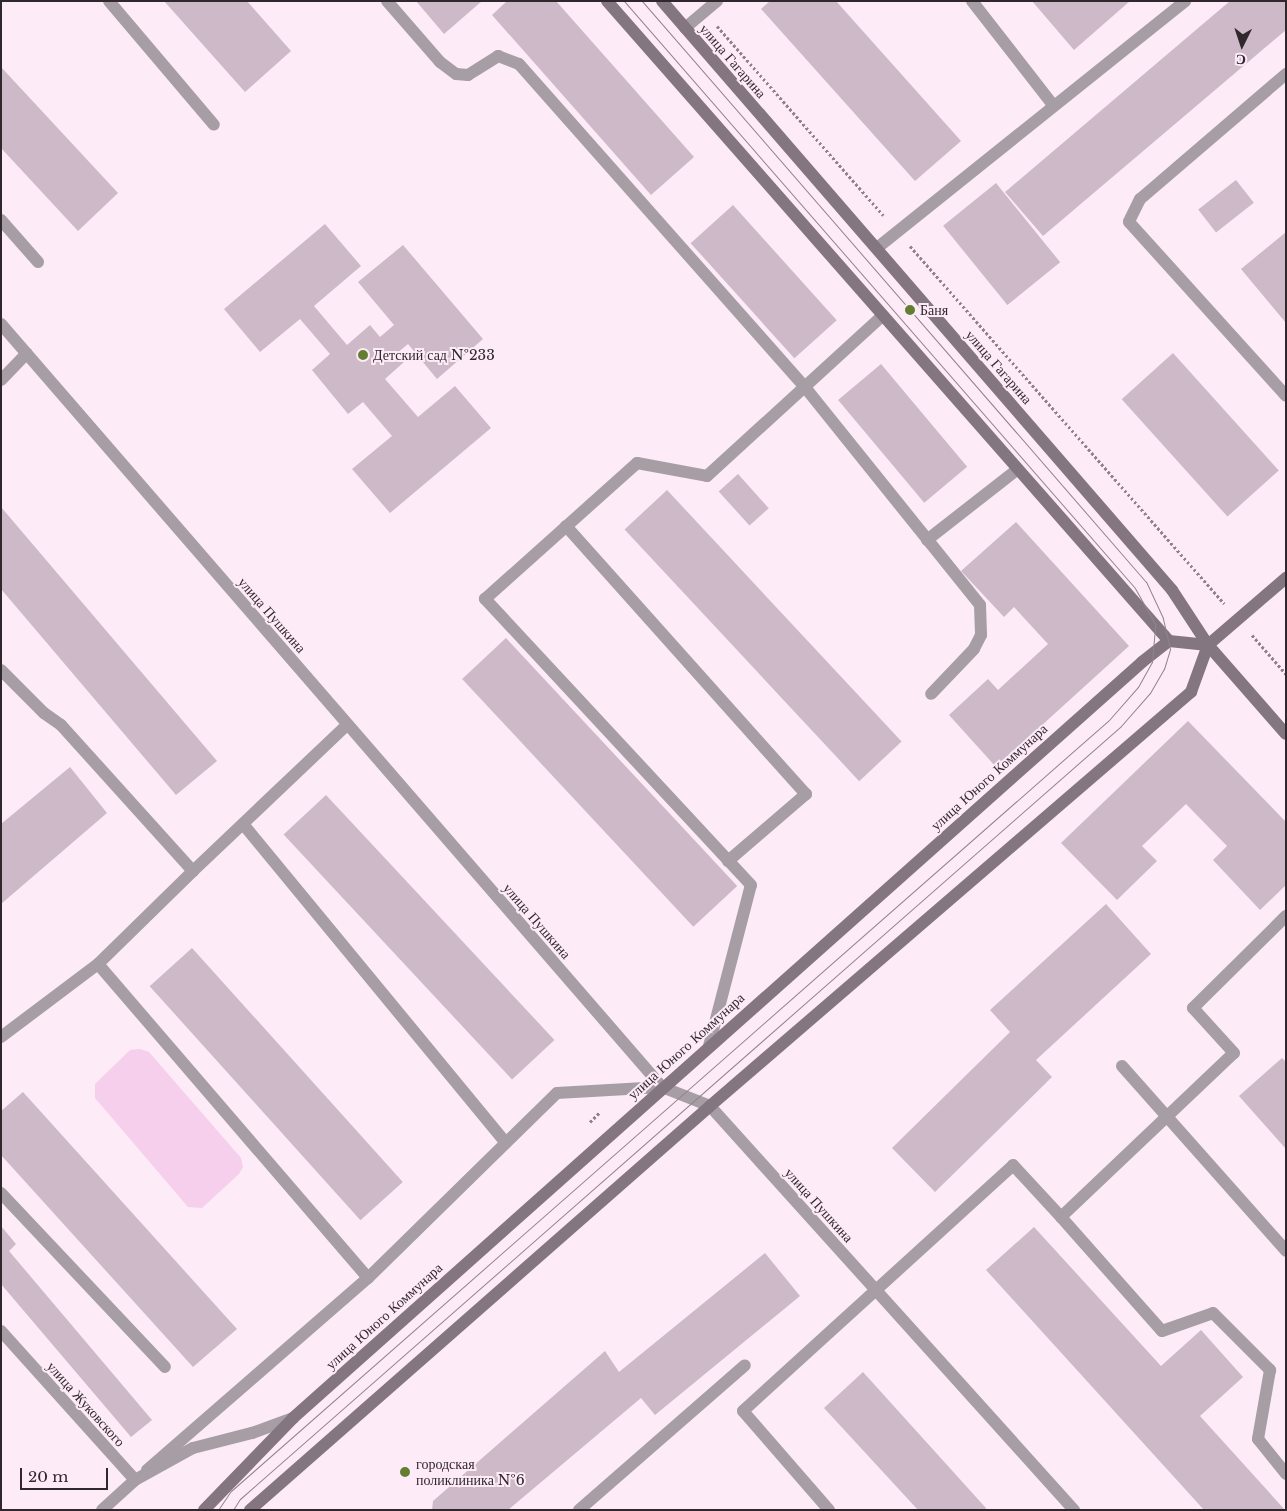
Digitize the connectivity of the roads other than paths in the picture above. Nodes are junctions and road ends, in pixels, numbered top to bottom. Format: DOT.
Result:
graph roads {
  1 [pos="109,1"];
  2 [pos="387,1"];
  3 [pos="607,1"];
  4 [pos="662,1"];
  5 [pos="717,1"];
  6 [pos="972,1"];
  7 [pos="1185,1"];
  8 [pos="685,28"];
  9 [pos="1286,74"];
  10 [pos="1053,105"];
  11 [pos="214,125"];
  12 [pos="1,220"];
  13 [pos="877,248"];
  14 [pos="38,262"];
  15 [pos="882,316"];
  16 [pos="1,324"];
  17 [pos="27,353"];
  18 [pos="1,380"];
  19 [pos="804,386"];
  20 [pos="1286,396"];
  21 [pos="1018,469"];
  22 [pos="566,526"];
  23 [pos="927,540"];
  24 [pos="1286,578"];
  25 [pos="1169,641"];
  26 [pos="1208,645"];
  27 [pos="1,670"];
  28 [pos="931,694"];
  29 [pos="346,726"];
  30 [pos="1286,734"];
  31 [pos="243,824"];
  32 [pos="728,861"];
  33 [pos="193,871"];
  34 [pos="1286,916"];
  35 [pos="98,964"];
  36 [pos="1,1037"];
  37 [pos="709,1046"];
  38 [pos="1122,1066"];
  39 [pos="662,1088"];
  40 [pos="710,1106"];
  41 [pos="1167,1116"];
  42 [pos="506,1143"];
  43 [pos="1,1193"];
  44 [pos="1061,1217"];
  45 [pos="1286,1251"];
  46 [pos="368,1278"];
  47 [pos="876,1291"];
  48 [pos="1,1331"];
  49 [pos="745,1365"];
  50 [pos="165,1367"];
  51 [pos="293,1418"];
  52 [pos="1286,1474"];
  53 [pos="135,1480"];
  54 [pos="102,1510"];
  55 [pos="204,1510"];
  56 [pos="250,1510"];
  57 [pos="579,1510"];
  58 [pos="829,1510"];
  59 [pos="1074,1510"];
  1 -- 11 [label="street"];
  2 -- 19 [label="street"];
  3 -- 15 [label="street"];
  4 -- 8 [label="street, улица Гагарина"];
  5 -- 8 [label="street"];
  6 -- 10 [label="street"];
  7 -- 10 [label="street"];
  8 -- 13 [label="street, улица Гагарина"];
  9 -- 20 [label="street"];
  10 -- 13 [label="street"];
  12 -- 14 [label="street"];
  13 -- 26 [label="street, улица Гагарина"];
  15 -- 19 [label="street"];
  15 -- 21 [label="street"];
  16 -- 17 [label="street, улица Пушкина"];
  17 -- 18 [label="street"];
  17 -- 29 [label="street, улица Пушкина"];
  19 -- 22 [label="street"];
  19 -- 23 [label="street"];
  21 -- 23 [label="street"];
  21 -- 25 [label="street"];
  22 -- 32 [label="street"];
  22 -- 32 [label="street"];
  23 -- 28 [label="street"];
  24 -- 26 [label="street"];
  25 -- 26 [label="street"];
  25 -- 37 [label="street, улица Юного Коммунара"];
  26 -- 30 [label="street, улица Гагарина"];
  26 -- 40 [label="street"];
  27 -- 33 [label="street"];
  29 -- 31 [label="street"];
  29 -- 39 [label="street, улица Пушкина"];
  31 -- 33 [label="street"];
  31 -- 42 [label="street"];
  32 -- 37 [label="street"];
  33 -- 35 [label="street"];
  34 -- 41 [label="street"];
  35 -- 36 [label="street"];
  35 -- 46 [label="street"];
  37 -- 39 [label="street, улица Юного Коммунара"];
  38 -- 41 [label="street"];
  39 -- 40 [label="street, улица Пушкина"];
  39 -- 42 [label="street"];
  39 -- 51 [label="street, улица Юного Коммунара"];
  40 -- 47 [label="street, улица Пушкина"];
  40 -- 56 [label="street"];
  41 -- 44 [label="street"];
  41 -- 45 [label="street"];
  42 -- 46 [label="street"];
  43 -- 50 [label="street"];
  44 -- 47 [label="street"];
  44 -- 52 [label="street"];
  46 -- 53 [label="street"];
  47 -- 58 [label="street"];
  47 -- 59 [label="street, улица Пушкина"];
  48 -- 53 [label="street, улица Жуковского"];
  49 -- 57 [label="street"];
  51 -- 53 [label="street"];
  51 -- 55 [label="street, улица Юного Коммунара"];
  53 -- 54 [label="street"];
}
